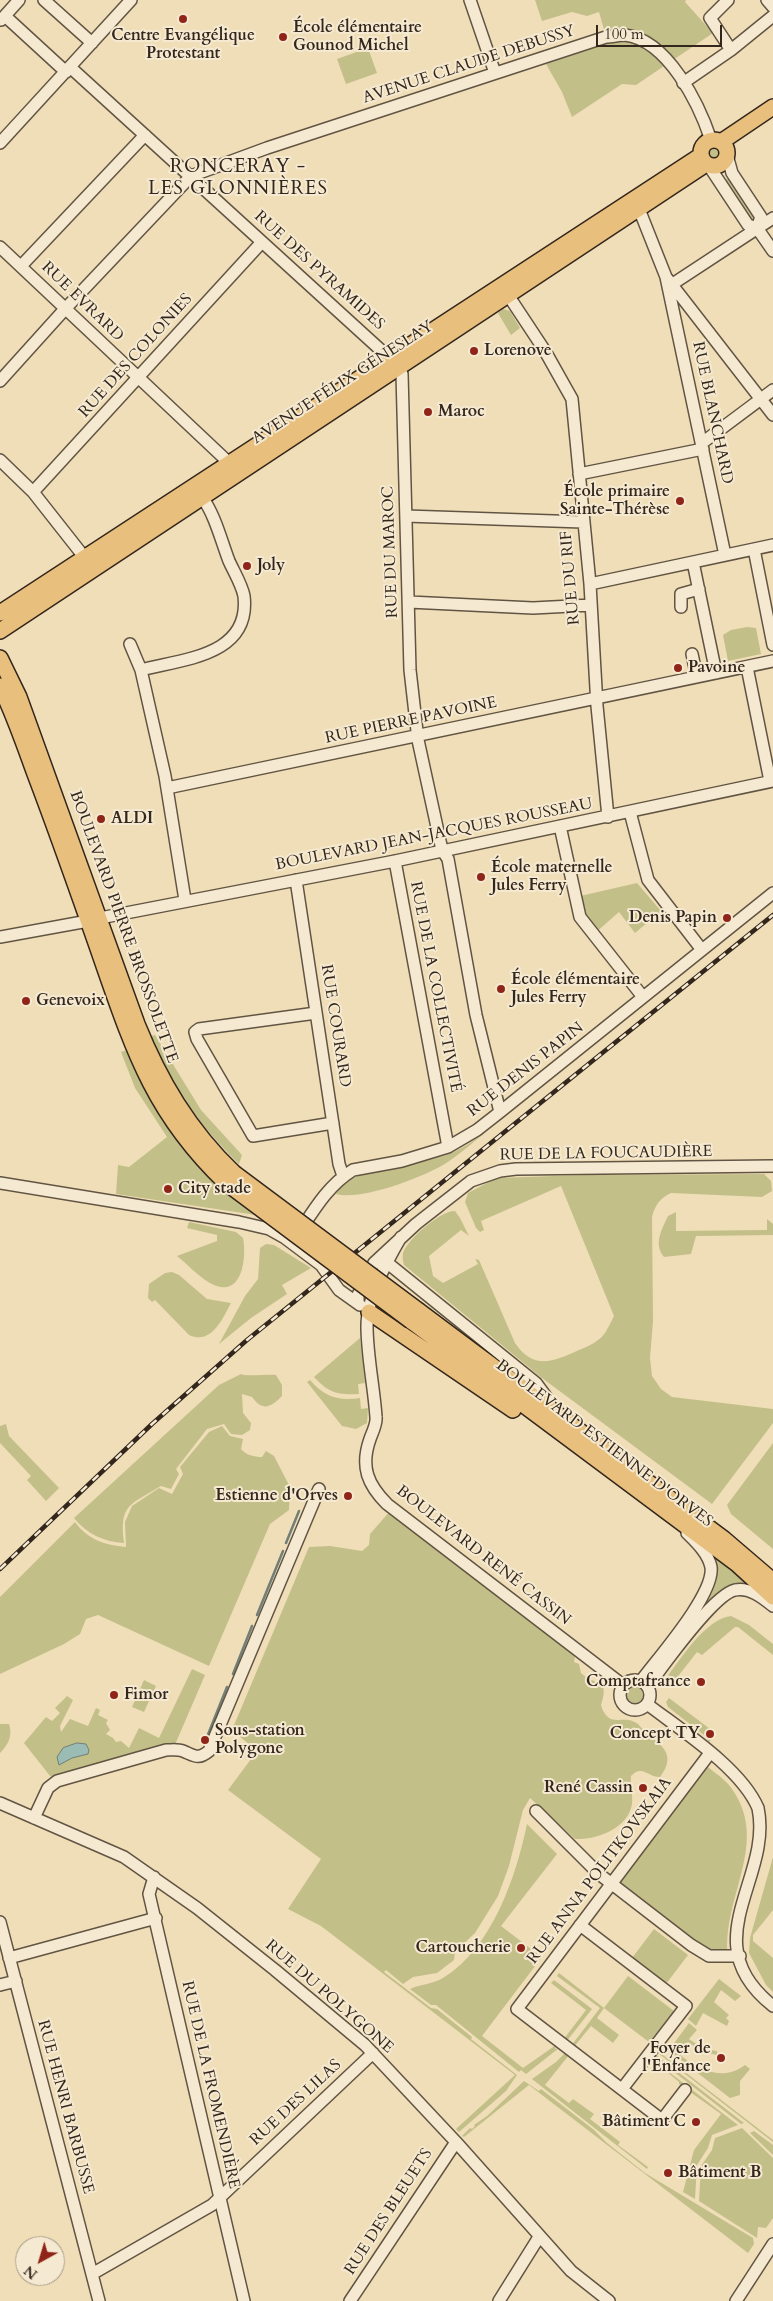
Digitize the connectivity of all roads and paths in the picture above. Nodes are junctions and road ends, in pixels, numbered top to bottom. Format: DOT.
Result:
graph roads {
  1 [pos="19,0"];
  2 [pos="44,0"];
  3 [pos="131,0"];
  4 [pos="470,0"];
  5 [pos="728,0"];
  6 [pos="767,0"];
  7 [pos="773,7"];
  8 [pos="773,16"];
  9 [pos="3,18"];
  10 [pos="92,43"];
  11 [pos="731,50"];
  12 [pos="68,69"];
  13 [pos="495,73"];
  14 [pos="682,82"];
  15 [pos="773,107"];
  16 [pos="773,118"];
  17 [pos="146,135"];
  18 [pos="0,142"];
  19 [pos="721,147"];
  20 [pos="705,162"];
  21 [pos="191,176"];
  22 [pos="639,209"];
  23 [pos="773,218"];
  24 [pos="757,228"];
  25 [pos="262,242"];
  26 [pos="0,247"];
  27 [pos="773,251"];
  28 [pos="21,266"];
  29 [pos="668,283"];
  30 [pos="508,295"];
  31 [pos="65,308"];
  32 [pos="393,364"];
  33 [pos="138,378"];
  34 [pos="0,381"];
  35 [pos="773,390"];
  36 [pos="761,399"];
  37 [pos="773,415"];
  38 [pos="702,446"];
  39 [pos="2,466"];
  40 [pos="232,469"];
  41 [pos="579,474"];
  42 [pos="33,492"];
  43 [pos="202,497"];
  44 [pos="406,516"];
  45 [pos="583,522"];
  46 [pos="773,545"];
  47 [pos="754,549"];
  48 [pos="725,555"];
  49 [pos="85,558"];
  50 [pos="693,562"];
  51 [pos="590,584"];
  52 [pos="698,589"];
  53 [pos="409,602"];
  54 [pos="590,605"];
  55 [pos="681,607"];
  56 [pos="0,613"];
  57 [pos="0,631"];
  58 [pos="130,644"];
  59 [pos="773,645"];
  60 [pos="692,654"];
  61 [pos="0,658"];
  62 [pos="773,661"];
  63 [pos="747,667"];
  64 [pos="141,670"];
  65 [pos="716,673"];
  66 [pos="697,677"];
  67 [pos="0,686"];
  68 [pos="597,699"];
  69 [pos="418,737"];
  70 [pos="772,781"];
  71 [pos="167,788"];
  72 [pos="630,812"];
  73 [pos="608,817"];
  74 [pos="560,826"];
  75 [pos="442,850"];
  76 [pos="395,861"];
  77 [pos="296,880"];
  78 [pos="773,894"];
  79 [pos="185,900"];
  80 [pos="94,919"];
  81 [pos="0,937"];
  82 [pos="702,950"];
  83 [pos="643,998"];
  84 [pos="316,1013"];
  85 [pos="500,1112"];
  86 [pos="333,1123"];
  87 [pos="448,1148"];
  88 [pos="773,1166"];
  89 [pos="343,1176"];
  90 [pos="230,1178"];
  91 [pos="0,1184"];
  92 [pos="401,1237"];
  93 [pos="292,1243"];
  94 [pos="386,1264"];
  95 [pos="371,1268"];
  96 [pos="366,1279"];
  97 [pos="335,1285"];
  98 [pos="363,1308"];
  99 [pos="415,1316"];
  100 [pos="553,1412"];
  101 [pos="553,1431"];
  102 [pos="319,1489"];
  103 [pos="670,1514"];
  104 [pos="773,1581"];
  105 [pos="773,1597"];
  106 [pos="773,1606"];
  107 [pos="644,1683"];
  108 [pos="623,1685"];
  109 [pos="647,1704"];
  110 [pos="710,1753"];
  111 [pos="0,1803"];
  112 [pos="536,1811"];
  113 [pos="34,1818"];
  114 [pos="154,1877"];
  115 [pos="612,1883"];
  116 [pos="156,1918"];
  117 [pos="0,1922"];
  118 [pos="580,1925"];
  119 [pos="740,1956"];
  120 [pos="10,1958"];
  121 [pos="16,1982"];
  122 [pos="0,1986"];
  123 [pos="773,2006"];
  124 [pos="373,2053"];
  125 [pos="622,2089"];
  126 [pos="685,2090"];
  127 [pos="456,2142"];
  128 [pos="220,2198"];
  129 [pos="539,2237"];
  130 [pos="773,2244"];
  131 [pos="92,2274"];
  132 [pos="594,2296"];
  133 [pos="99,2301"];
  134 [pos="244,2301"];
  135 [pos="350,2301"];
  136 [pos="499,2301"];
  137 [pos="609,2301"];
  138 [pos="736,2301"];
  1 -- 9 [label="street"];
  2 -- 10 [label="street"];
  3 -- 10 [label="street"];
  4 -- 13 [label="street"];
  5 -- 11 [label="street"];
  6 -- 7 [label="street"];
  8 -- 11 [label="street"];
  9 -- 12 [label="street, RUE DES PYRAMIDES"];
  10 -- 12 [label="street"];
  11 -- 14 [label="street"];
  12 -- 17 [label="street, RUE DES PYRAMIDES"];
  12 -- 18 [label="street"];
  13 -- 14 [label="street, AVENUE CLAUDE DEBUSSY"];
  13 -- 21 [label="street, AVENUE CLAUDE DEBUSSY"];
  14 -- 19 [label="street, AVENUE CLAUDE DEBUSSY"];
  15 -- 19 [label="main road, AVENUE FÉLIX GÉNESLAY"];
  16 -- 19 [label="main road, AVENUE FÉLIX GÉNESLAY"];
  17 -- 21 [label="street, RUE DES PYRAMIDES"];
  17 -- 28 [label="street"];
  19 -- 20 [label="main road, AVENUE FÉLIX GÉNESLAY"];
  19 -- 20 [label="main road, AVENUE FÉLIX GÉNESLAY"];
  19 -- 24 [label="street, AVENUE CLAUDE DEBUSSY"];
  20 -- 22 [label="main road, AVENUE FÉLIX GÉNESLAY"];
  20 -- 24 [label="street"];
  20 -- 32 [label="main road, AVENUE FÉLIX GÉNESLAY"];
  21 -- 25 [label="street, RUE DES PYRAMIDES"];
  21 -- 31 [label="street"];
  22 -- 29 [label="street"];
  22 -- 30 [label="main road, AVENUE FÉLIX GÉNESLAY"];
  23 -- 24 [label="street"];
  24 -- 27 [label="street"];
  24 -- 29 [label="street"];
  25 -- 32 [label="street, RUE DES PYRAMIDES"];
  25 -- 33 [label="street, RUE DES COLONIES"];
  26 -- 28 [label="street, RUE EVRARD"];
  28 -- 31 [label="street, RUE EVRARD"];
  29 -- 36 [label="street"];
  29 -- 38 [label="street, RUE BLANCHARD"];
  30 -- 32 [label="main road, AVENUE FÉLIX GÉNESLAY"];
  30 -- 41 [label="street, RUE DU RIF"];
  31 -- 33 [label="street, RUE EVRARD"];
  31 -- 34 [label="street"];
  32 -- 40 [label="main road, AVENUE FÉLIX GÉNESLAY"];
  32 -- 44 [label="street, RUE DU MAROC"];
  33 -- 40 [label="street, RUE EVRARD"];
  33 -- 42 [label="street, RUE DES COLONIES"];
  35 -- 36 [label="street"];
  36 -- 37 [label="street"];
  36 -- 38 [label="street"];
  38 -- 41 [label="street"];
  38 -- 48 [label="street, RUE BLANCHARD"];
  39 -- 42 [label="street"];
  40 -- 43 [label="main road, AVENUE FÉLIX GÉNESLAY"];
  40 -- 49 [label="main road, AVENUE FÉLIX GÉNESLAY"];
  41 -- 45 [label="street, RUE DU RIF"];
  42 -- 49 [label="street"];
  43 -- 57 [label="main road, AVENUE FÉLIX GÉNESLAY"];
  43 -- 64 [label="street"];
  44 -- 45 [label="street"];
  44 -- 53 [label="street, RUE DU MAROC"];
  45 -- 51 [label="street, RUE DU RIF"];
  46 -- 47 [label="street"];
  47 -- 48 [label="street"];
  47 -- 59 [label="street"];
  48 -- 50 [label="street"];
  49 -- 56 [label="main road, AVENUE FÉLIX GÉNESLAY"];
  50 -- 51 [label="street"];
  50 -- 52 [label="street"];
  51 -- 54 [label="street, RUE DU RIF"];
  52 -- 55 [label="street"];
  52 -- 65 [label="street"];
  53 -- 54 [label="street"];
  53 -- 69 [label="street, RUE DU MAROC"];
  54 -- 68 [label="street, RUE DU RIF"];
  58 -- 64 [label="street"];
  60 -- 66 [label="street"];
  61 -- 80 [label="main road, BOULEVARD PIERRE BROSSOLETTE"];
  62 -- 63 [label="street, RUE PIERRE PAVOINE"];
  63 -- 65 [label="street, RUE PIERRE PAVOINE"];
  63 -- 70 [label="street"];
  64 -- 71 [label="street"];
  65 -- 66 [label="street, RUE PIERRE PAVOINE"];
  66 -- 68 [label="street, RUE PIERRE PAVOINE"];
  67 -- 80 [label="main road, BOULEVARD PIERRE BROSSOLETTE"];
  68 -- 69 [label="street, RUE PIERRE PAVOINE"];
  68 -- 73 [label="street, RUE DU RIF"];
  69 -- 71 [label="street, RUE PIERRE PAVOINE"];
  69 -- 75 [label="street, RUE DU MAROC"];
  70 -- 72 [label="street, BOULEVARD JEAN-JACQUES ROUSSEAU"];
  71 -- 79 [label="street"];
  72 -- 73 [label="street, BOULEVARD JEAN-JACQUES ROUSSEAU"];
  72 -- 82 [label="street"];
  73 -- 74 [label="street, BOULEVARD JEAN-JACQUES ROUSSEAU"];
  74 -- 75 [label="street, BOULEVARD JEAN-JACQUES ROUSSEAU"];
  74 -- 83 [label="street"];
  75 -- 76 [label="street, BOULEVARD JEAN-JACQUES ROUSSEAU"];
  75 -- 85 [label="street, RUE DU MAROC"];
  76 -- 77 [label="street, BOULEVARD JEAN-JACQUES ROUSSEAU"];
  76 -- 87 [label="street, RUE DE LA COLLECTIVITÉ"];
  77 -- 79 [label="street, BOULEVARD JEAN-JACQUES ROUSSEAU"];
  77 -- 84 [label="street, RUE COURARD"];
  78 -- 82 [label="street, RUE DENIS PAPIN"];
  79 -- 80 [label="street, BOULEVARD JEAN-JACQUES ROUSSEAU"];
  80 -- 81 [label="street, BOULEVARD JEAN-JACQUES ROUSSEAU"];
  80 -- 90 [label="main road, BOULEVARD PIERRE BROSSOLETTE"];
  80 -- 90 [label="main road, BOULEVARD PIERRE BROSSOLETTE"];
  82 -- 83 [label="street, RUE DENIS PAPIN"];
  83 -- 85 [label="street, RUE DENIS PAPIN"];
  84 -- 86 [label="street, RUE COURARD"];
  84 -- 86 [label="street"];
  85 -- 87 [label="street, RUE DENIS PAPIN"];
  86 -- 89 [label="street, RUE COURARD"];
  87 -- 89 [label="street, RUE DENIS PAPIN"];
  88 -- 92 [label="street, RUE DE LA FOUCAUDIÈRE"];
  89 -- 93 [label="street, RUE DENIS PAPIN"];
  90 -- 99 [label="main road, BOULEVARD PIERRE BROSSOLETTE, bridge"];
  91 -- 93 [label="street"];
  92 -- 94 [label="street, RUE DE LA FOUCAUDIÈRE"];
  92 -- 95 [label="street, RUE DE LA FOUCAUDIÈRE"];
  93 -- 97 [label="street"];
  94 -- 95 [label="street"];
  94 -- 98 [label="street, RUE DE LA FOUCAUDIÈRE"];
  94 -- 100 [label="street"];
  95 -- 96 [label="street, RUE DE LA FOUCAUDIÈRE"];
  96 -- 97 [label="street"];
  96 -- 98 [label="street, RUE DE LA FOUCAUDIÈRE"];
  97 -- 98 [label="street"];
  98 -- 101 [label="main road"];
  98 -- 108 [label="street, BOULEVARD RENÉ CASSIN"];
  99 -- 100 [label="main road, BOULEVARD ESTIENNE D'ORVES"];
  99 -- 101 [label="main road, BOULEVARD ESTIENNE D'ORVES"];
  100 -- 104 [label="main road, BOULEVARD ESTIENNE D'ORVES"];
  101 -- 103 [label="main road, BOULEVARD ESTIENNE D'ORVES"];
  102 -- 113 [label="street"];
  103 -- 105 [label="main road, BOULEVARD ESTIENNE D'ORVES"];
  103 -- 107 [label="street"];
  106 -- 107 [label="street"];
  107 -- 108 [label="street"];
  107 -- 109 [label="street"];
  108 -- 109 [label="street"];
  109 -- 110 [label="street"];
  110 -- 115 [label="street, RUE ANNA POLITKOVSKAIA"];
  110 -- 119 [label="street"];
  111 -- 113 [label="street, RUE DU POLYGONE"];
  112 -- 115 [label="street"];
  113 -- 114 [label="street, RUE DU POLYGONE"];
  114 -- 116 [label="street, RUE DE LA FROMENDIÈRE"];
  114 -- 124 [label="street, RUE DU POLYGONE"];
  115 -- 118 [label="street, RUE ANNA POLITKOVSKAIA"];
  115 -- 119 [label="street"];
  116 -- 120 [label="street"];
  116 -- 128 [label="street, RUE DE LA FROMENDIÈRE"];
  117 -- 120 [label="street, RUE HENRI BARBUSSE"];
  118 -- 125 [label="street"];
  118 -- 125 [label="street, RUE ANNA POLITKOVSKAIA"];
  119 -- 123 [label="street"];
  120 -- 121 [label="street, RUE HENRI BARBUSSE"];
  121 -- 122 [label="street"];
  121 -- 131 [label="street, RUE HENRI BARBUSSE"];
  124 -- 127 [label="street, RUE DU POLYGONE"];
  124 -- 128 [label="street, RUE DES LILAS"];
  125 -- 126 [label="street"];
  127 -- 129 [label="street, RUE DU POLYGONE"];
  127 -- 135 [label="street, RUE DES BLEUETS"];
  128 -- 131 [label="street, RUE DES LILAS"];
  128 -- 134 [label="street, RUE DE LA FROMENDIÈRE"];
  129 -- 132 [label="street, RUE DU POLYGONE"];
  129 -- 136 [label="street"];
  130 -- 138 [label="street"];
  131 -- 133 [label="street, RUE HENRI BARBUSSE"];
  132 -- 137 [label="street, RUE DU POLYGONE"];
}
